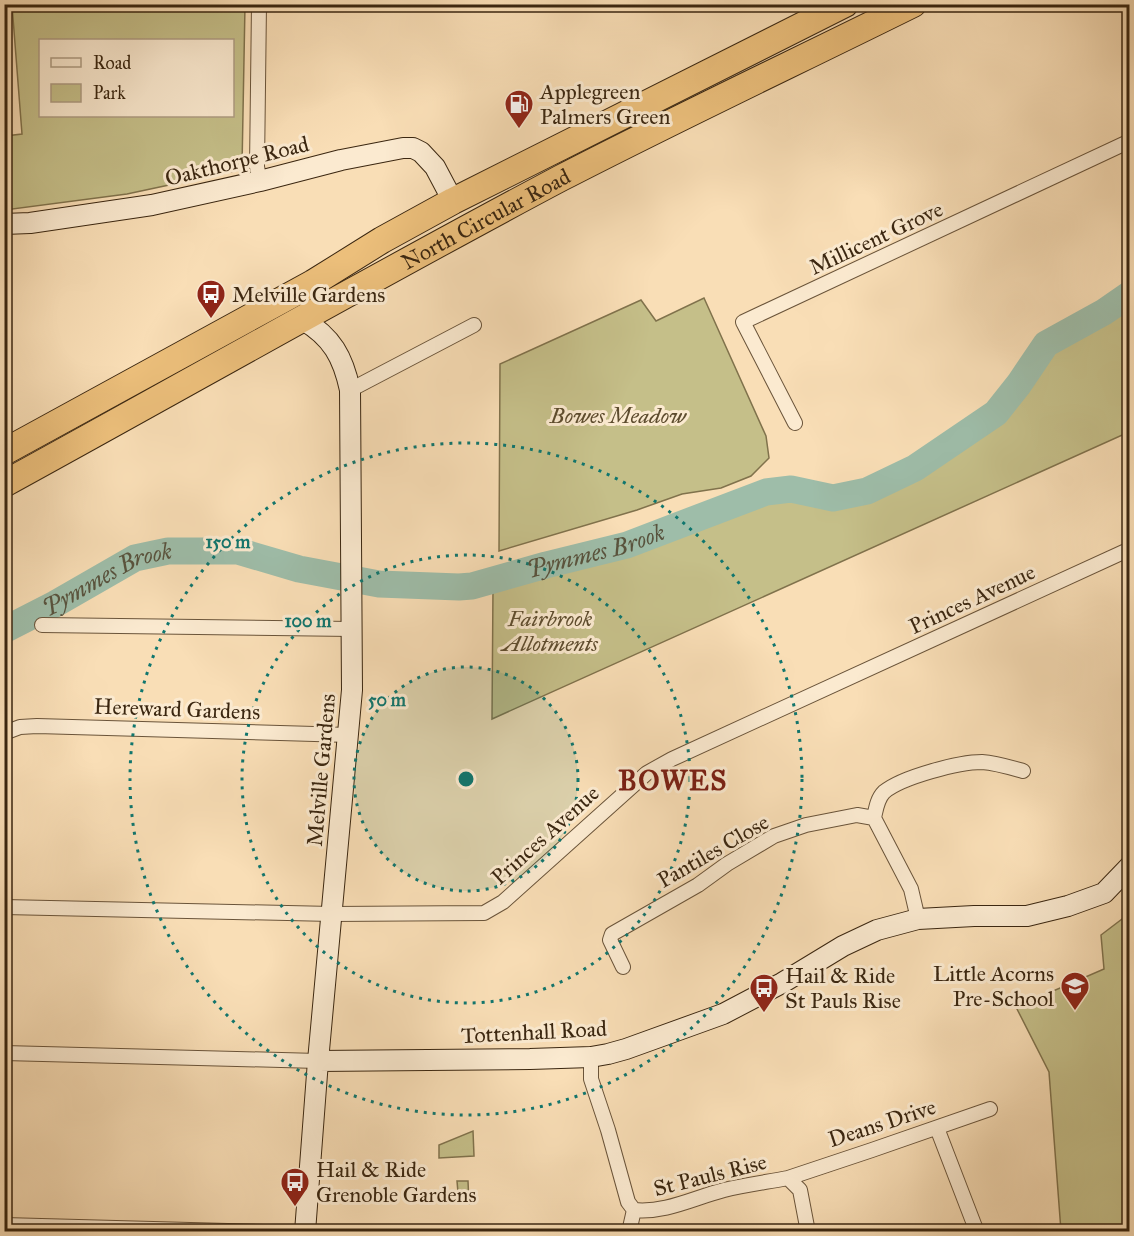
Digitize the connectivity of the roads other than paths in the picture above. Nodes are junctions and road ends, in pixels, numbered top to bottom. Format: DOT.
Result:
graph roads {
  1 [pos="259,4"];
  2 [pos="913,4"];
  3 [pos="831,8"];
  4 [pos="1129,142"];
  5 [pos="260,181"];
  6 [pos="453,201"];
  7 [pos="4,224"];
  8 [pos="310,324"];
  9 [pos="474,326"];
  10 [pos="350,390"];
  11 [pos="795,423"];
  12 [pos="4,452"];
  13 [pos="4,484"];
  14 [pos="1130,549"];
  15 [pos="42,625"];
  16 [pos="352,629"];
  17 [pos="4,733"];
  18 [pos="349,735"];
  19 [pos="1023,771"];
  20 [pos="877,803"];
  21 [pos="857,815"];
  22 [pos="874,818"];
  23 [pos="1130,866"];
  24 [pos="4,908"];
  25 [pos="332,914"];
  26 [pos="918,919"];
  27 [pos="623,967"];
  28 [pos="4,1053"];
  29 [pos="591,1057"];
  30 [pos="318,1061"];
  31 [pos="990,1108"];
  32 [pos="937,1128"];
  33 [pos="788,1178"];
  34 [pos="634,1210"];
  35 [pos="4,1225"];
  36 [pos="264,1232"];
  37 [pos="304,1232"];
  38 [pos="629,1232"];
  39 [pos="808,1232"];
  40 [pos="977,1232"];
  1 -- 5 [label="street"];
  2 -- 8 [label="highway, North Circular Road"];
  3 -- 6 [label="highway, North Circular Road"];
  4 -- 11 [label="street, Millicent Grove"];
  5 -- 6 [label="street, Oakthorpe Road"];
  5 -- 7 [label="street, Oakthorpe Road"];
  6 -- 12 [label="highway, North Circular Road"];
  8 -- 10 [label="street, Melville Gardens"];
  8 -- 13 [label="highway, North Circular Road"];
  9 -- 10 [label="street"];
  10 -- 16 [label="street, Melville Gardens"];
  14 -- 25 [label="street, Princes Avenue"];
  15 -- 16 [label="street"];
  16 -- 18 [label="street, Melville Gardens"];
  17 -- 18 [label="street, Hereward Gardens"];
  18 -- 25 [label="street, Melville Gardens"];
  19 -- 20 [label="street"];
  20 -- 21 [label="street"];
  20 -- 22 [label="street"];
  21 -- 22 [label="street, Pantiles Close"];
  21 -- 27 [label="street, Pantiles Close"];
  22 -- 26 [label="street"];
  23 -- 26 [label="street, Tottenhall Road"];
  24 -- 25 [label="street, Princes Avenue"];
  25 -- 30 [label="street, Melville Gardens"];
  26 -- 29 [label="street, Tottenhall Road"];
  28 -- 30 [label="street, Tottenhall Road"];
  29 -- 30 [label="street, Tottenhall Road"];
  29 -- 34 [label="street, St Pauls Rise"];
  30 -- 37 [label="street, Melville Gardens"];
  31 -- 32 [label="street, Deans Drive"];
  32 -- 33 [label="street, Deans Drive"];
  32 -- 40 [label="street"];
  33 -- 34 [label="street, St Pauls Rise"];
  33 -- 39 [label="street, St Pauls Rise"];
  34 -- 38 [label="street"];
  35 -- 36 [label="street"];
}
